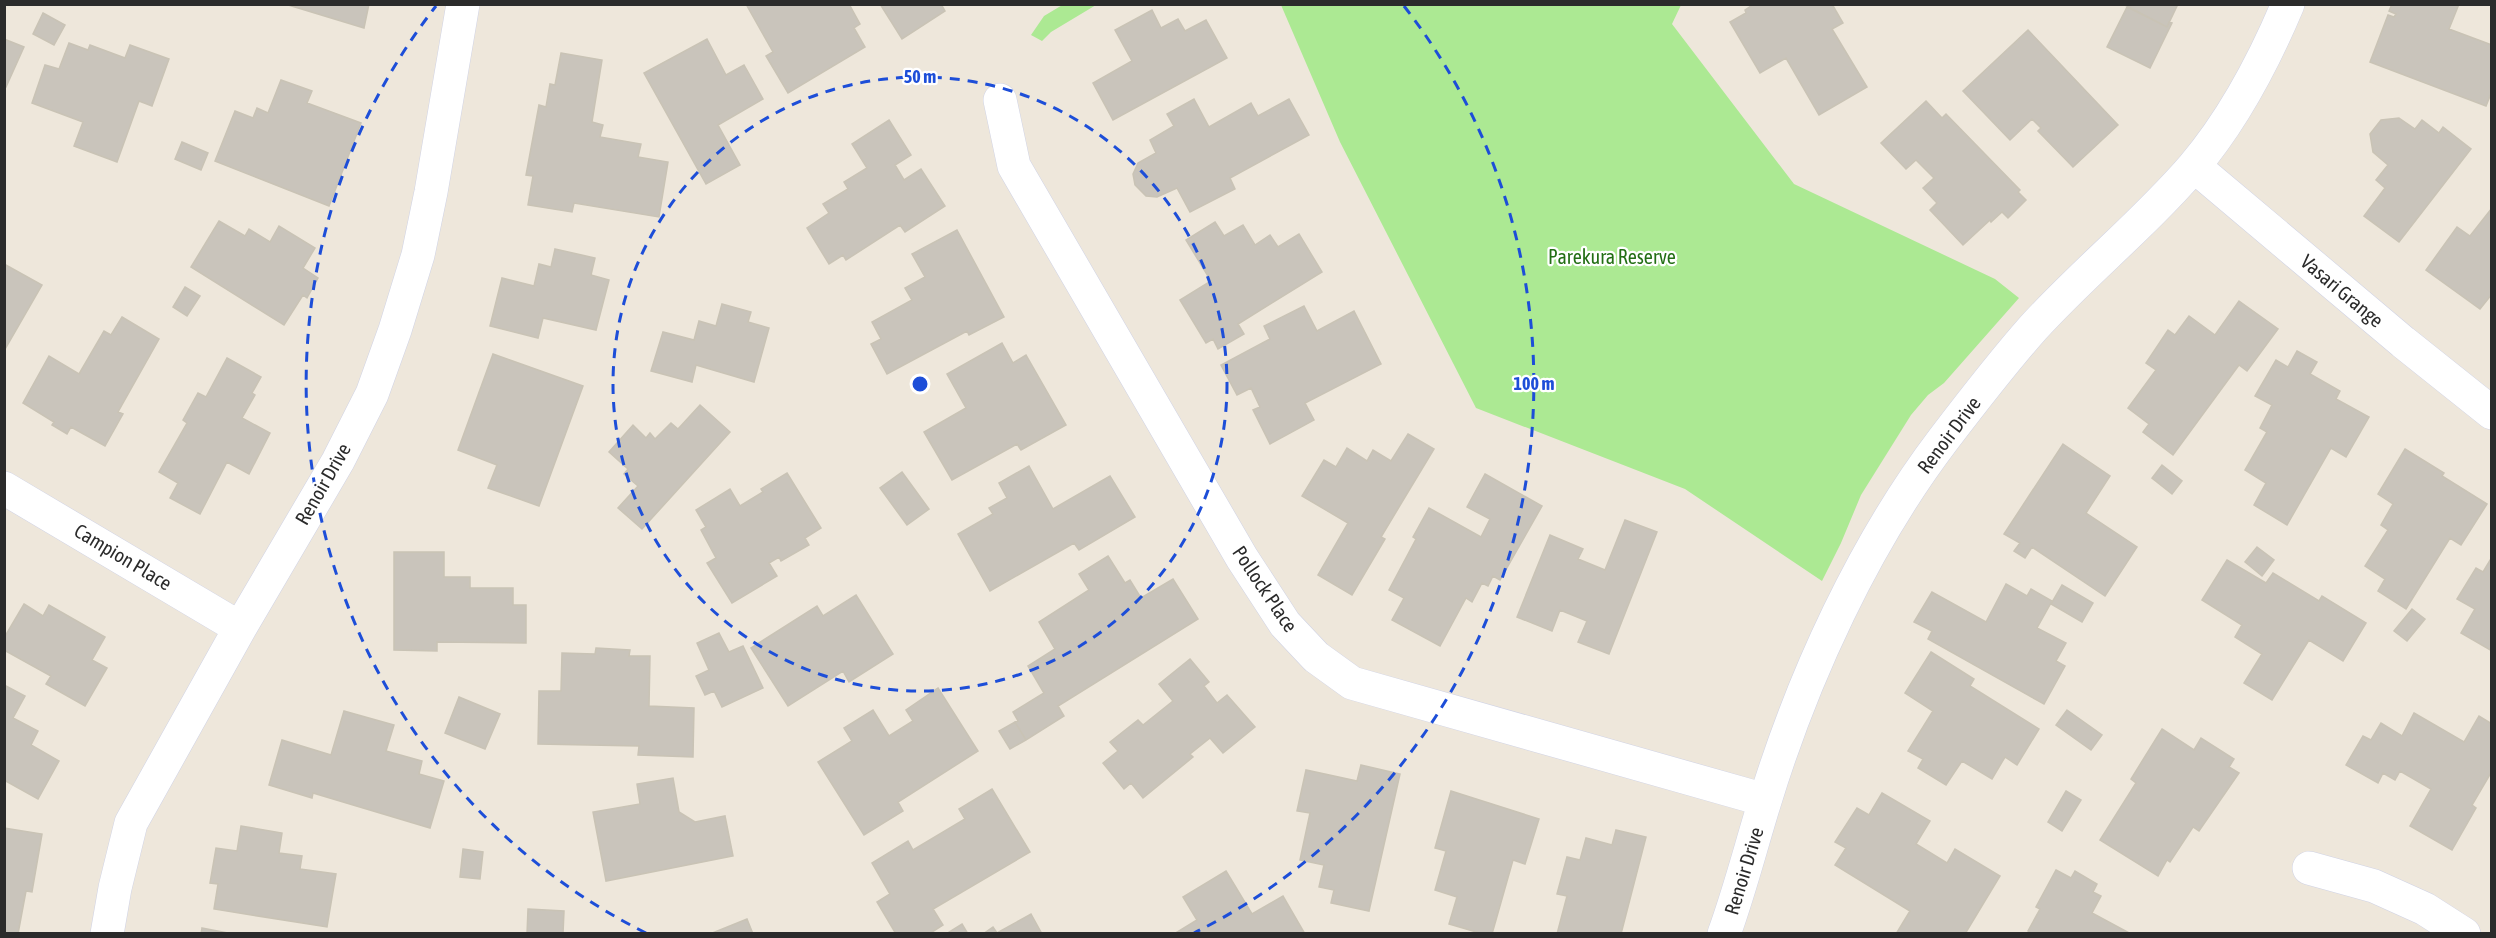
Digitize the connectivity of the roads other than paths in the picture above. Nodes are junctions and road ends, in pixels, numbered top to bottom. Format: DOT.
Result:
graph roads {
  1 [pos="463,4"];
  2 [pos="2288,4"];
  3 [pos="1000,100"];
  4 [pos="2194,166"];
  5 [pos="2492,413"];
  6 [pos="4,488"];
  7 [pos="240,628"];
  8 [pos="1765,800"];
  9 [pos="2309,868"];
  10 [pos="107,933"];
  11 [pos="1724,933"];
  12 [pos="2464,933"];
  1 -- 7 [label="street, Renoir Drive"];
  2 -- 4 [label="street, Renoir Drive"];
  3 -- 8 [label="street, Pollock Place"];
  4 -- 5 [label="street, Vasari Grange"];
  4 -- 8 [label="street, Renoir Drive"];
  6 -- 7 [label="street, Campion Place"];
  7 -- 10 [label="street, Renoir Drive"];
  8 -- 11 [label="street, Renoir Drive"];
  9 -- 12 [label="street"];
}
